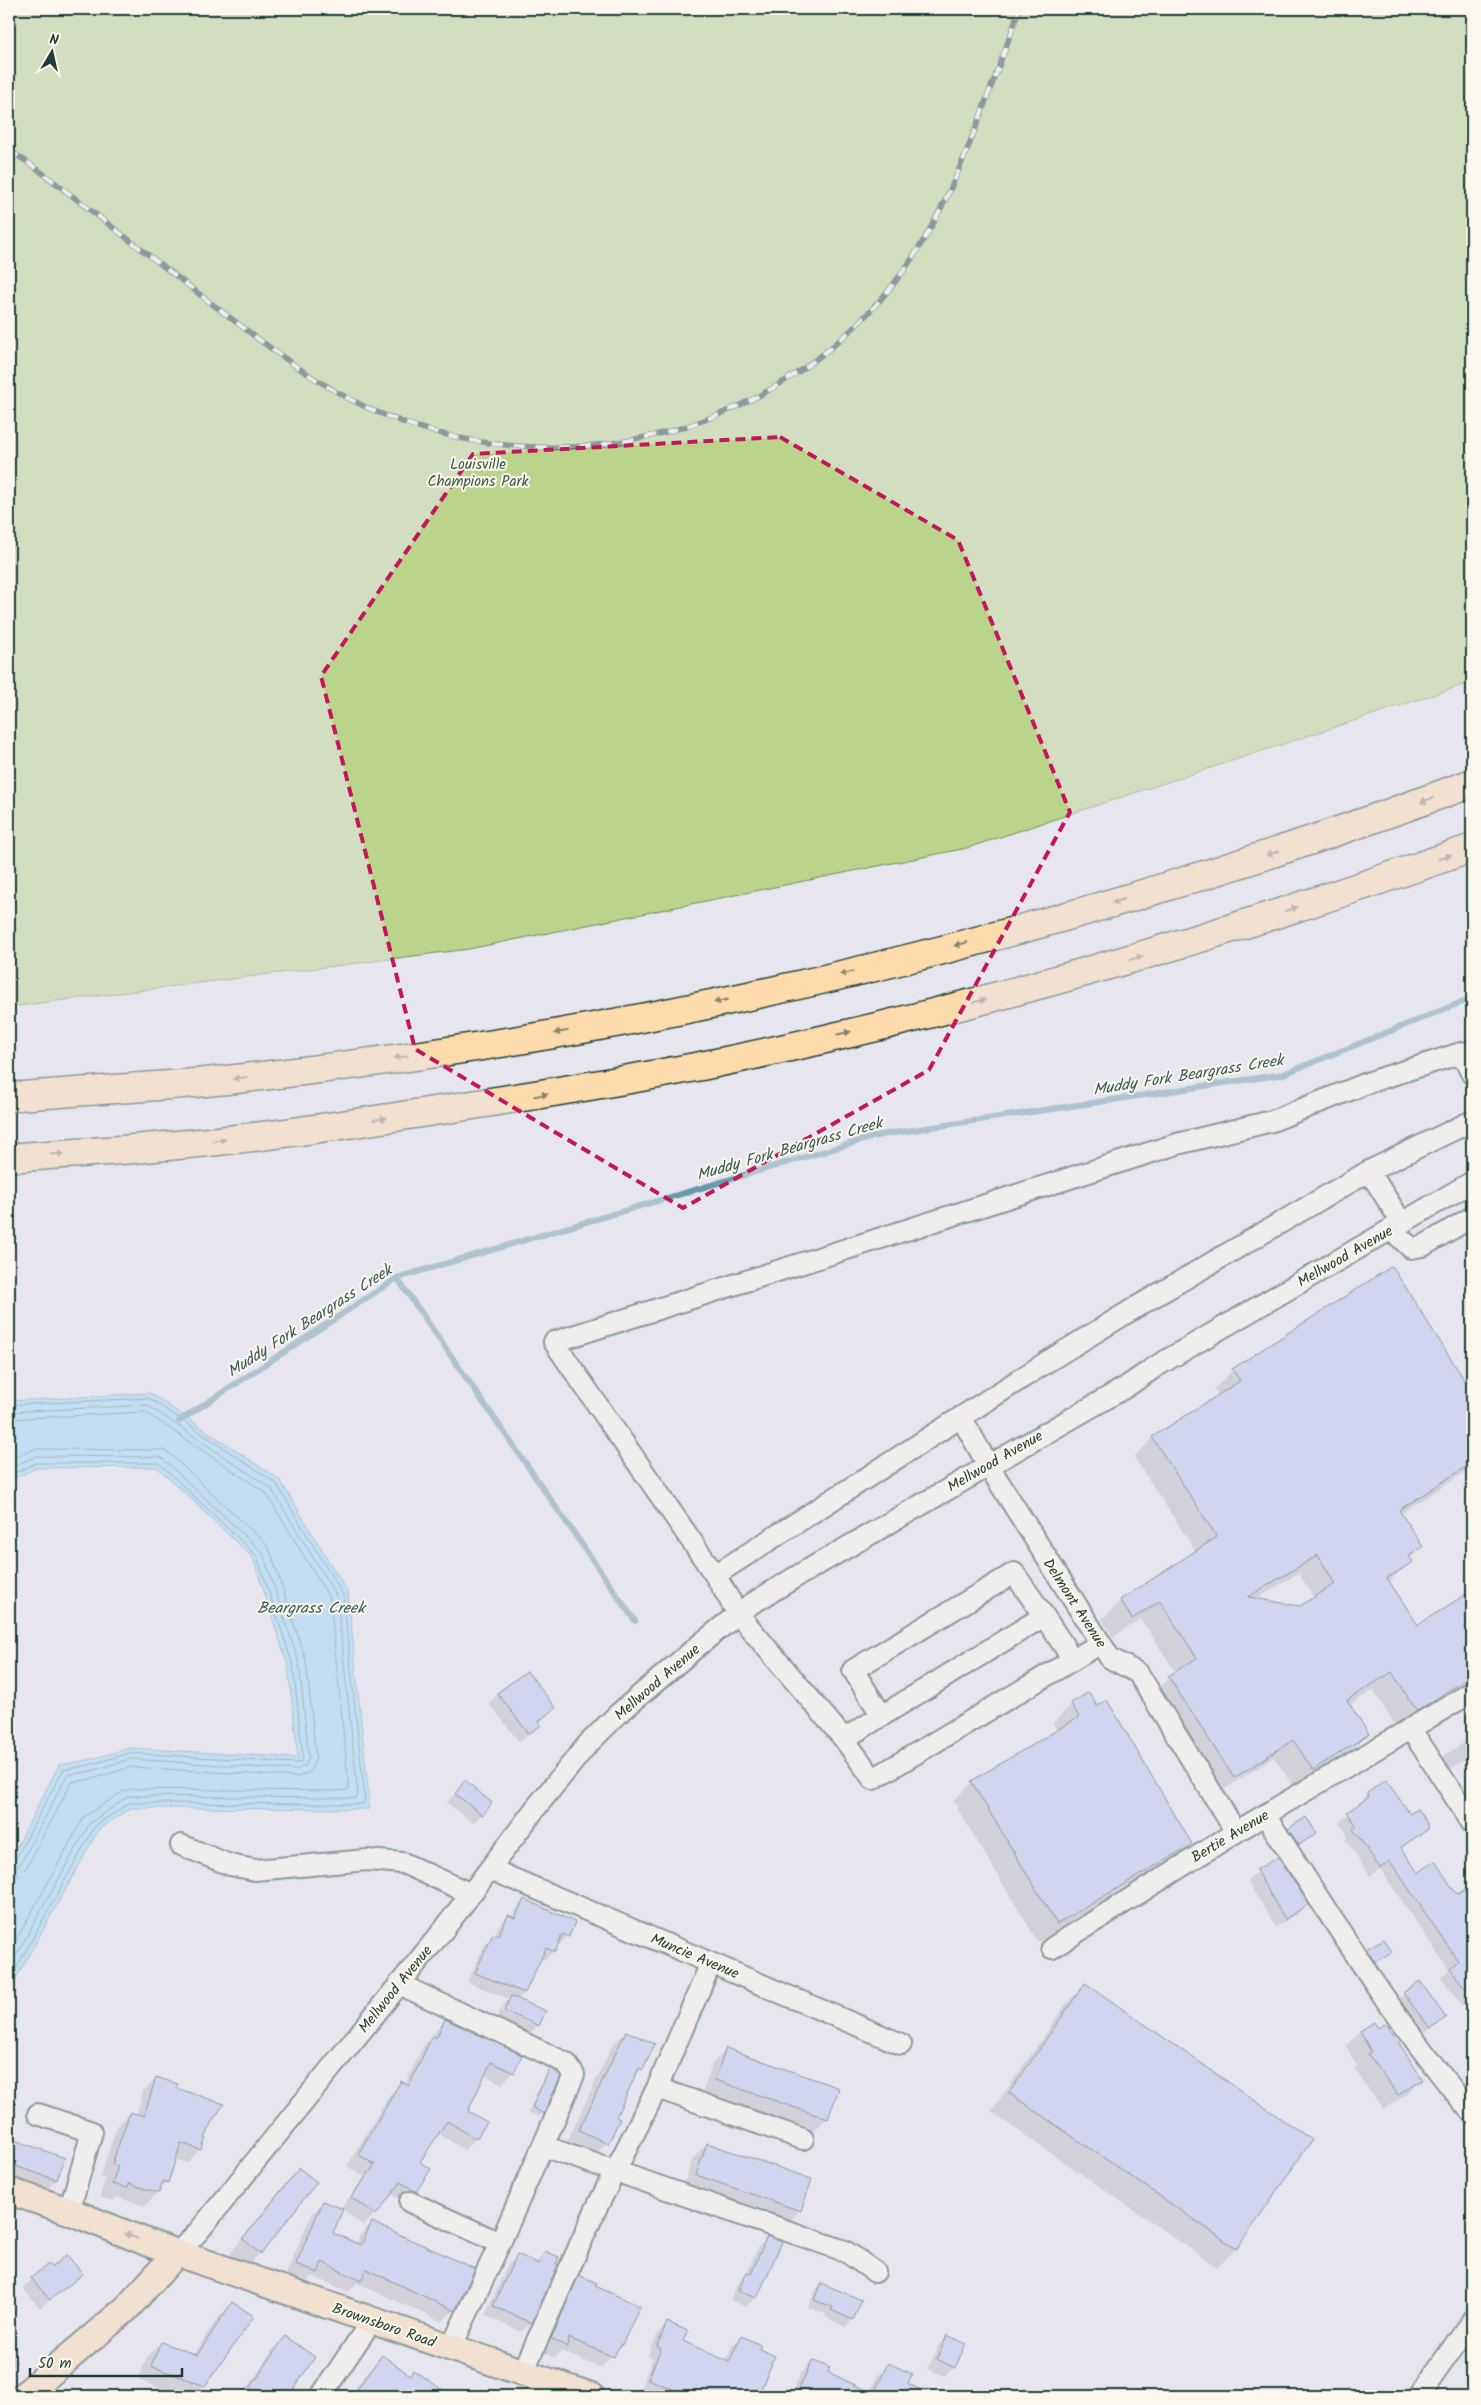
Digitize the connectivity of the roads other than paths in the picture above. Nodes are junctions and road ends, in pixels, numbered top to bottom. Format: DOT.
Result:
graph roads {
  1 [pos="1472,783"];
  2 [pos="1472,848"];
  3 [pos="1467,1053"];
  4 [pos="1472,1074"];
  5 [pos="9,1097"];
  6 [pos="1472,1121"];
  7 [pos="9,1158"];
  8 [pos="1369,1171"];
  9 [pos="1472,1182"];
  10 [pos="1472,1217"];
  11 [pos="1396,1226"];
  12 [pos="961,1417"];
  13 [pos="988,1465"];
  14 [pos="715,1575"];
  15 [pos="738,1614"];
  16 [pos="1044,1616"];
  17 [pos="1101,1643"];
  18 [pos="1073,1660"];
  19 [pos="1472,1692"];
  20 [pos="882,1716"];
  21 [pos="1410,1728"];
  22 [pos="844,1739"];
  23 [pos="1266,1815"];
  24 [pos="1472,1823"];
  25 [pos="1236,1832"];
  26 [pos="181,1845"];
  27 [pos="490,1868"];
  28 [pos="470,1893"];
  29 [pos="1052,1948"];
  30 [pos="711,1963"];
  31 [pos="399,1984"];
  32 [pos="901,2044"];
  33 [pos="657,2088"];
  34 [pos="1472,2113"];
  35 [pos="38,2114"];
  36 [pos="803,2139"];
  37 [pos="543,2146"];
  38 [pos="614,2172"];
  39 [pos="9,2191"];
  40 [pos="410,2202"];
  41 [pos="69,2211"];
  42 [pos="500,2243"];
  43 [pos="177,2253"];
  44 [pos="875,2272"];
  45 [pos="372,2320"];
  46 [pos="1472,2320"];
  47 [pos="451,2348"];
  48 [pos="522,2372"];
  49 [pos="23,2396"];
  50 [pos="321,2396"];
  51 [pos="591,2396"];
  52 [pos="1420,2396"];
  1 -- 5 [label="highway, one-way"];
  7 -- 2 [label="highway, one-way"];
  3 -- 4 [label="street"];
  3 -- 14 [label="street"];
  6 -- 8 [label="street"];
  8 -- 11 [label="street"];
  8 -- 12 [label="street"];
  9 -- 11 [label="street, Mellwood Avenue"];
  10 -- 11 [label="street"];
  11 -- 13 [label="street, Mellwood Avenue"];
  12 -- 13 [label="street, Delmont Avenue"];
  12 -- 14 [label="street"];
  13 -- 15 [label="street, Mellwood Avenue"];
  13 -- 17 [label="street, Delmont Avenue"];
  14 -- 15 [label="street"];
  15 -- 22 [label="street"];
  15 -- 27 [label="street, Mellwood Avenue"];
  16 -- 18 [label="street"];
  16 -- 20 [label="street"];
  16 -- 20 [label="street"];
  17 -- 18 [label="street"];
  17 -- 25 [label="street, Delmont Avenue"];
  18 -- 22 [label="street"];
  19 -- 21 [label="street"];
  20 -- 22 [label="street"];
  21 -- 23 [label="street, Bertie Avenue"];
  21 -- 24 [label="street"];
  23 -- 25 [label="street, Bertie Avenue"];
  23 -- 34 [label="street"];
  25 -- 29 [label="street, Bertie Avenue"];
  26 -- 28 [label="street"];
  27 -- 28 [label="street, Mellwood Avenue"];
  27 -- 30 [label="street, Muncie Avenue"];
  28 -- 31 [label="street, Mellwood Avenue"];
  30 -- 32 [label="street, Muncie Avenue"];
  30 -- 33 [label="street"];
  31 -- 37 [label="street"];
  31 -- 43 [label="street, Mellwood Avenue"];
  33 -- 36 [label="street"];
  33 -- 38 [label="street"];
  35 -- 41 [label="street"];
  37 -- 38 [label="street"];
  37 -- 42 [label="street"];
  38 -- 44 [label="street"];
  38 -- 48 [label="street"];
  39 -- 41 [label="main road, Brownsboro Road"];
  40 -- 42 [label="street"];
  43 -- 41 [label="main road, Brownsboro Road, one-way"];
  42 -- 47 [label="street"];
  43 -- 45 [label="main road, Brownsboro Road"];
  43 -- 49 [label="main road, Mellwood Avenue"];
  45 -- 47 [label="main road, Brownsboro Road"];
  45 -- 50 [label="street"];
  46 -- 52 [label="street"];
  47 -- 48 [label="main road, Brownsboro Road"];
  48 -- 51 [label="main road, Brownsboro Road"];
}
